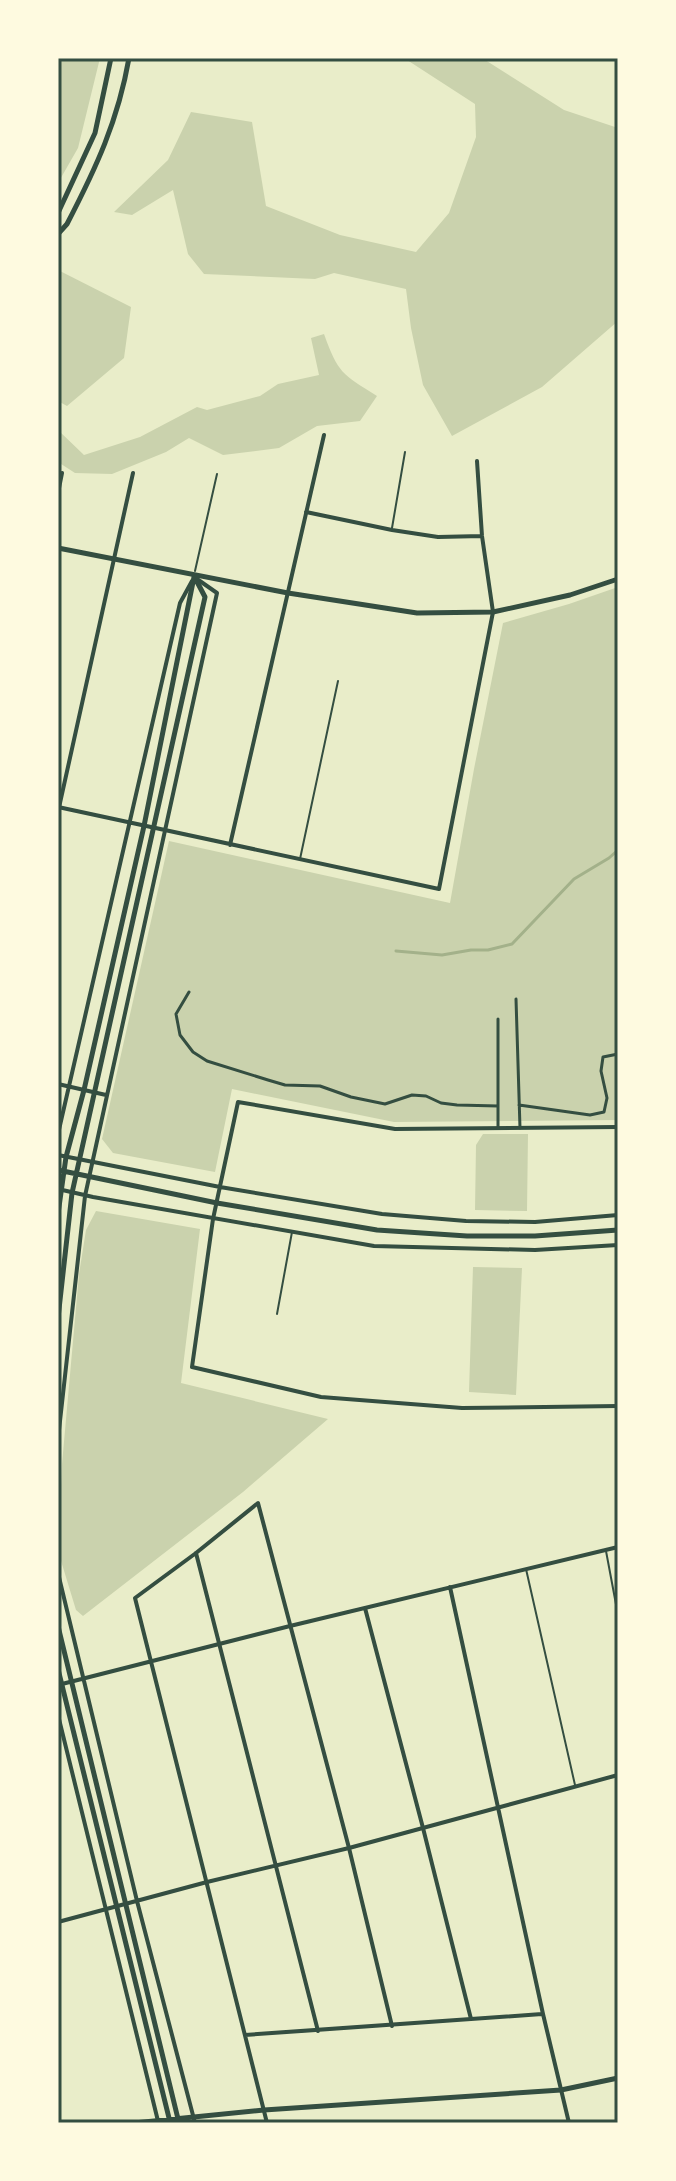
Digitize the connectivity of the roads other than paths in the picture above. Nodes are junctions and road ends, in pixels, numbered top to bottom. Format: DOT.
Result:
graph roads {
  1 [pos="111,58"];
  2 [pos="129,58"];
  3 [pos="58,213"];
  4 [pos="58,234"];
  5 [pos="324,435"];
  6 [pos="405,452"];
  7 [pos="477,461"];
  8 [pos="62,473"];
  9 [pos="133,473"];
  10 [pos="217,474"];
  11 [pos="58,493"];
  12 [pos="306,512"];
  13 [pos="392,530"];
  14 [pos="482,536"];
  15 [pos="58,548"];
  16 [pos="115,561"];
  17 [pos="194,576"];
  18 [pos="618,579"];
  19 [pos="288,593"];
  20 [pos="493,612"];
  21 [pos="338,681"];
  22 [pos="58,809"];
  23 [pos="129,823"];
  24 [pos="144,826"];
  25 [pos="155,829"];
  26 [pos="165,831"];
  27 [pos="230,845"];
  28 [pos="300,859"];
  29 [pos="189,992"];
  30 [pos="516,999"];
  31 [pos="498,1019"];
  32 [pos="618,1054"];
  33 [pos="58,1084"];
  34 [pos="69,1087"];
  35 [pos="84,1090"];
  36 [pos="95,1093"];
  37 [pos="106,1095"];
  38 [pos="519,1105"];
  39 [pos="498,1106"];
  40 [pos="618,1127"];
  41 [pos="498,1128"];
  42 [pos="520,1128"];
  43 [pos="58,1134"];
  44 [pos="58,1155"];
  45 [pos="66,1157"];
  46 [pos="79,1159"];
  47 [pos="91,1162"];
  48 [pos="61,1170"];
  49 [pos="76,1174"];
  50 [pos="89,1177"];
  51 [pos="220,1187"];
  52 [pos="59,1189"];
  53 [pos="72,1193"];
  54 [pos="85,1196"];
  55 [pos="217,1203"];
  56 [pos="58,1214"];
  57 [pos="618,1215"];
  58 [pos="213,1219"];
  59 [pos="618,1230"];
  60 [pos="292,1232"];
  61 [pos="618,1245"];
  62 [pos="277,1314"];
  63 [pos="58,1318"];
  64 [pos="618,1406"];
  65 [pos="58,1439"];
  66 [pos="618,1547"];
  67 [pos="606,1550"];
  68 [pos="196,1553"];
  69 [pos="526,1569"];
  70 [pos="58,1573"];
  71 [pos="450,1587"];
  72 [pos="365,1608"];
  73 [pos="618,1615"];
  74 [pos="58,1626"];
  75 [pos="290,1626"];
  76 [pos="219,1644"];
  77 [pos="151,1661"];
  78 [pos="58,1669"];
  79 [pos="82,1679"];
  80 [pos="72,1681"];
  81 [pos="60,1684"];
  82 [pos="58,1715"];
  83 [pos="618,1775"];
  84 [pos="575,1786"];
  85 [pos="498,1807"];
  86 [pos="423,1828"];
  87 [pos="349,1848"];
  88 [pos="276,1866"];
  89 [pos="207,1882"];
  90 [pos="137,1901"];
  91 [pos="127,1903"];
  92 [pos="117,1906"];
  93 [pos="106,1909"];
  94 [pos="58,1922"];
  95 [pos="543,2014"];
  96 [pos="471,2019"];
  97 [pos="392,2026"];
  98 [pos="318,2031"];
  99 [pos="245,2035"];
  100 [pos="618,2078"];
  101 [pos="561,2090"];
  102 [pos="264,2110"];
  103 [pos="195,2120"];
  104 [pos="170,2121"];
  105 [pos="179,2121"];
  106 [pos="159,2122"];
  107 [pos="134,2123"];
  108 [pos="267,2123"];
  109 [pos="569,2123"];
  1 -- 3 [label="street"];
  2 -- 4 [label="street"];
  5 -- 12 [label="street"];
  6 -- 13 [label="lane"];
  7 -- 14 [label="street"];
  8 -- 11 [label="street"];
  9 -- 16 [label="street"];
  10 -- 17 [label="lane"];
  12 -- 13 [label="street"];
  12 -- 19 [label="street"];
  13 -- 14 [label="street"];
  14 -- 20 [label="street"];
  15 -- 16 [label="street"];
  16 -- 17 [label="street"];
  16 -- 22 [label="street"];
  17 -- 19 [label="street"];
  17 -- 23 [label="street"];
  17 -- 24 [label="street"];
  17 -- 25 [label="street"];
  17 -- 26 [label="street"];
  18 -- 20 [label="street"];
  19 -- 20 [label="street"];
  19 -- 27 [label="street"];
  20 -- 28 [label="street"];
  21 -- 28 [label="lane"];
  22 -- 23 [label="street"];
  23 -- 24 [label="street"];
  23 -- 34 [label="street"];
  24 -- 25 [label="street"];
  24 -- 35 [label="street"];
  25 -- 26 [label="street"];
  25 -- 36 [label="street"];
  26 -- 27 [label="street"];
  26 -- 37 [label="street"];
  27 -- 28 [label="street"];
  29 -- 39 [label="street"];
  30 -- 38 [label="street"];
  31 -- 39 [label="street"];
  32 -- 38 [label="street"];
  33 -- 34 [label="street"];
  34 -- 35 [label="street"];
  34 -- 43 [label="street"];
  35 -- 36 [label="street"];
  35 -- 45 [label="street"];
  36 -- 37 [label="street"];
  36 -- 46 [label="street"];
  37 -- 47 [label="street"];
  38 -- 42 [label="street"];
  39 -- 41 [label="street"];
  40 -- 42 [label="street"];
  41 -- 42 [label="street"];
  41 -- 51 [label="street"];
  44 -- 45 [label="street"];
  45 -- 46 [label="street"];
  45 -- 48 [label="street"];
  46 -- 47 [label="street"];
  46 -- 49 [label="street"];
  47 -- 50 [label="street"];
  47 -- 51 [label="street"];
  48 -- 49 [label="street"];
  48 -- 52 [label="street"];
  49 -- 50 [label="street"];
  49 -- 53 [label="street"];
  50 -- 54 [label="street"];
  50 -- 55 [label="street"];
  51 -- 55 [label="street"];
  51 -- 57 [label="street"];
  52 -- 53 [label="street"];
  52 -- 56 [label="street"];
  53 -- 54 [label="street"];
  53 -- 63 [label="street"];
  54 -- 58 [label="street"];
  54 -- 65 [label="street"];
  55 -- 58 [label="street"];
  55 -- 59 [label="street"];
  58 -- 60 [label="street"];
  58 -- 64 [label="street"];
  60 -- 61 [label="street"];
  60 -- 62 [label="lane"];
  66 -- 67 [label="street"];
  67 -- 69 [label="street"];
  67 -- 73 [label="lane"];
  68 -- 75 [label="street"];
  68 -- 76 [label="street"];
  68 -- 77 [label="street"];
  69 -- 71 [label="street"];
  69 -- 84 [label="lane"];
  70 -- 79 [label="street"];
  71 -- 72 [label="street"];
  71 -- 85 [label="street"];
  72 -- 75 [label="street"];
  72 -- 86 [label="street"];
  74 -- 80 [label="street"];
  75 -- 76 [label="street"];
  75 -- 87 [label="street"];
  76 -- 77 [label="street"];
  76 -- 88 [label="street"];
  77 -- 79 [label="street"];
  77 -- 89 [label="street"];
  78 -- 81 [label="street"];
  79 -- 80 [label="street"];
  79 -- 90 [label="street"];
  80 -- 81 [label="street"];
  80 -- 91 [label="street"];
  81 -- 92 [label="street"];
  82 -- 93 [label="street"];
  83 -- 84 [label="street"];
  84 -- 85 [label="street"];
  85 -- 86 [label="street"];
  85 -- 95 [label="street"];
  86 -- 87 [label="street"];
  86 -- 96 [label="street"];
  87 -- 88 [label="street"];
  87 -- 97 [label="street"];
  88 -- 89 [label="street"];
  88 -- 98 [label="street"];
  89 -- 90 [label="street"];
  89 -- 99 [label="street"];
  90 -- 91 [label="street"];
  90 -- 103 [label="street"];
  91 -- 92 [label="street"];
  91 -- 105 [label="street"];
  92 -- 93 [label="street"];
  92 -- 104 [label="street"];
  93 -- 94 [label="street"];
  93 -- 106 [label="street"];
  95 -- 96 [label="street"];
  95 -- 101 [label="street"];
  96 -- 97 [label="street"];
  97 -- 98 [label="street"];
  98 -- 99 [label="street"];
  99 -- 102 [label="street"];
  100 -- 101 [label="street"];
  101 -- 102 [label="street"];
  101 -- 109 [label="street"];
  102 -- 103 [label="street"];
  102 -- 108 [label="street"];
  103 -- 105 [label="street"];
  104 -- 105 [label="street"];
  104 -- 106 [label="street"];
  106 -- 107 [label="street"];
}
